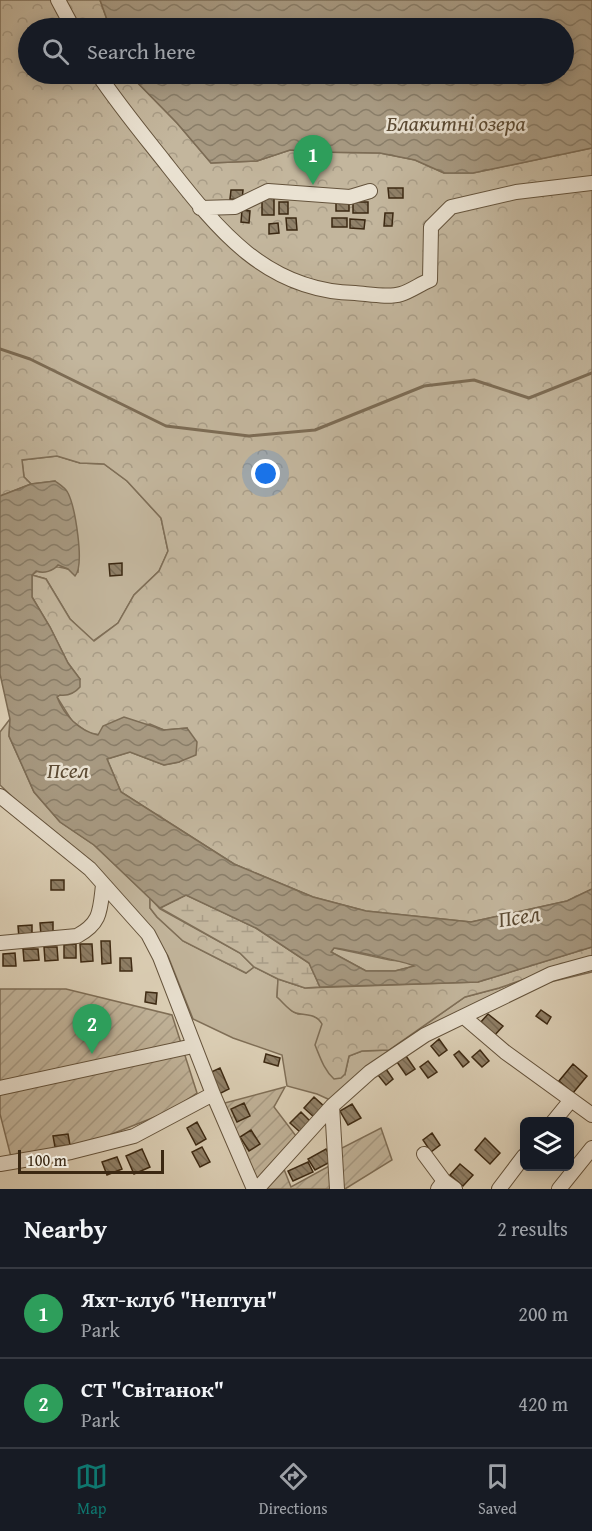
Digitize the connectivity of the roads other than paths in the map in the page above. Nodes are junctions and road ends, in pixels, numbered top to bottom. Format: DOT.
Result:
graph roads {
  1 [pos="58,0"];
  2 [pos="68,18"];
  3 [pos="105,84"];
  4 [pos="592,183"];
  5 [pos="370,192"];
  6 [pos="200,208"];
  7 [pos="0,796"];
  8 [pos="103,885"];
  9 [pos="0,943"];
  10 [pos="591,963"];
  11 [pos="464,1017"];
  12 [pos="194,1046"];
  13 [pos="0,1088"];
  14 [pos="213,1094"];
  15 [pos="592,1097"];
  16 [pos="332,1106"];
  17 [pos="582,1108"];
  18 [pos="563,1117"];
  19 [pos="592,1148"];
  20 [pos="424,1154"];
  21 [pos="520,1162"];
  22 [pos="0,1164"];
  23 [pos="446,1186"];
  24 [pos="255,1189"];
  25 [pos="337,1189"];
  26 [pos="499,1189"];
  27 [pos="559,1189"];
  1 -- 2 [label="street"];
  3 -- 6 [label="street"];
  4 -- 6 [label="street"];
  5 -- 6 [label="street"];
  7 -- 8 [label="street"];
  8 -- 9 [label="street"];
  8 -- 12 [label="street"];
  10 -- 11 [label="street"];
  11 -- 16 [label="street"];
  11 -- 17 [label="street"];
  12 -- 13 [label="street"];
  12 -- 14 [label="street"];
  14 -- 22 [label="street"];
  14 -- 24 [label="street"];
  15 -- 17 [label="street"];
  16 -- 24 [label="street"];
  16 -- 25 [label="street"];
  17 -- 18 [label="street"];
  19 -- 27 [label="street"];
  20 -- 23 [label="street"];
  21 -- 26 [label="street"];
}
